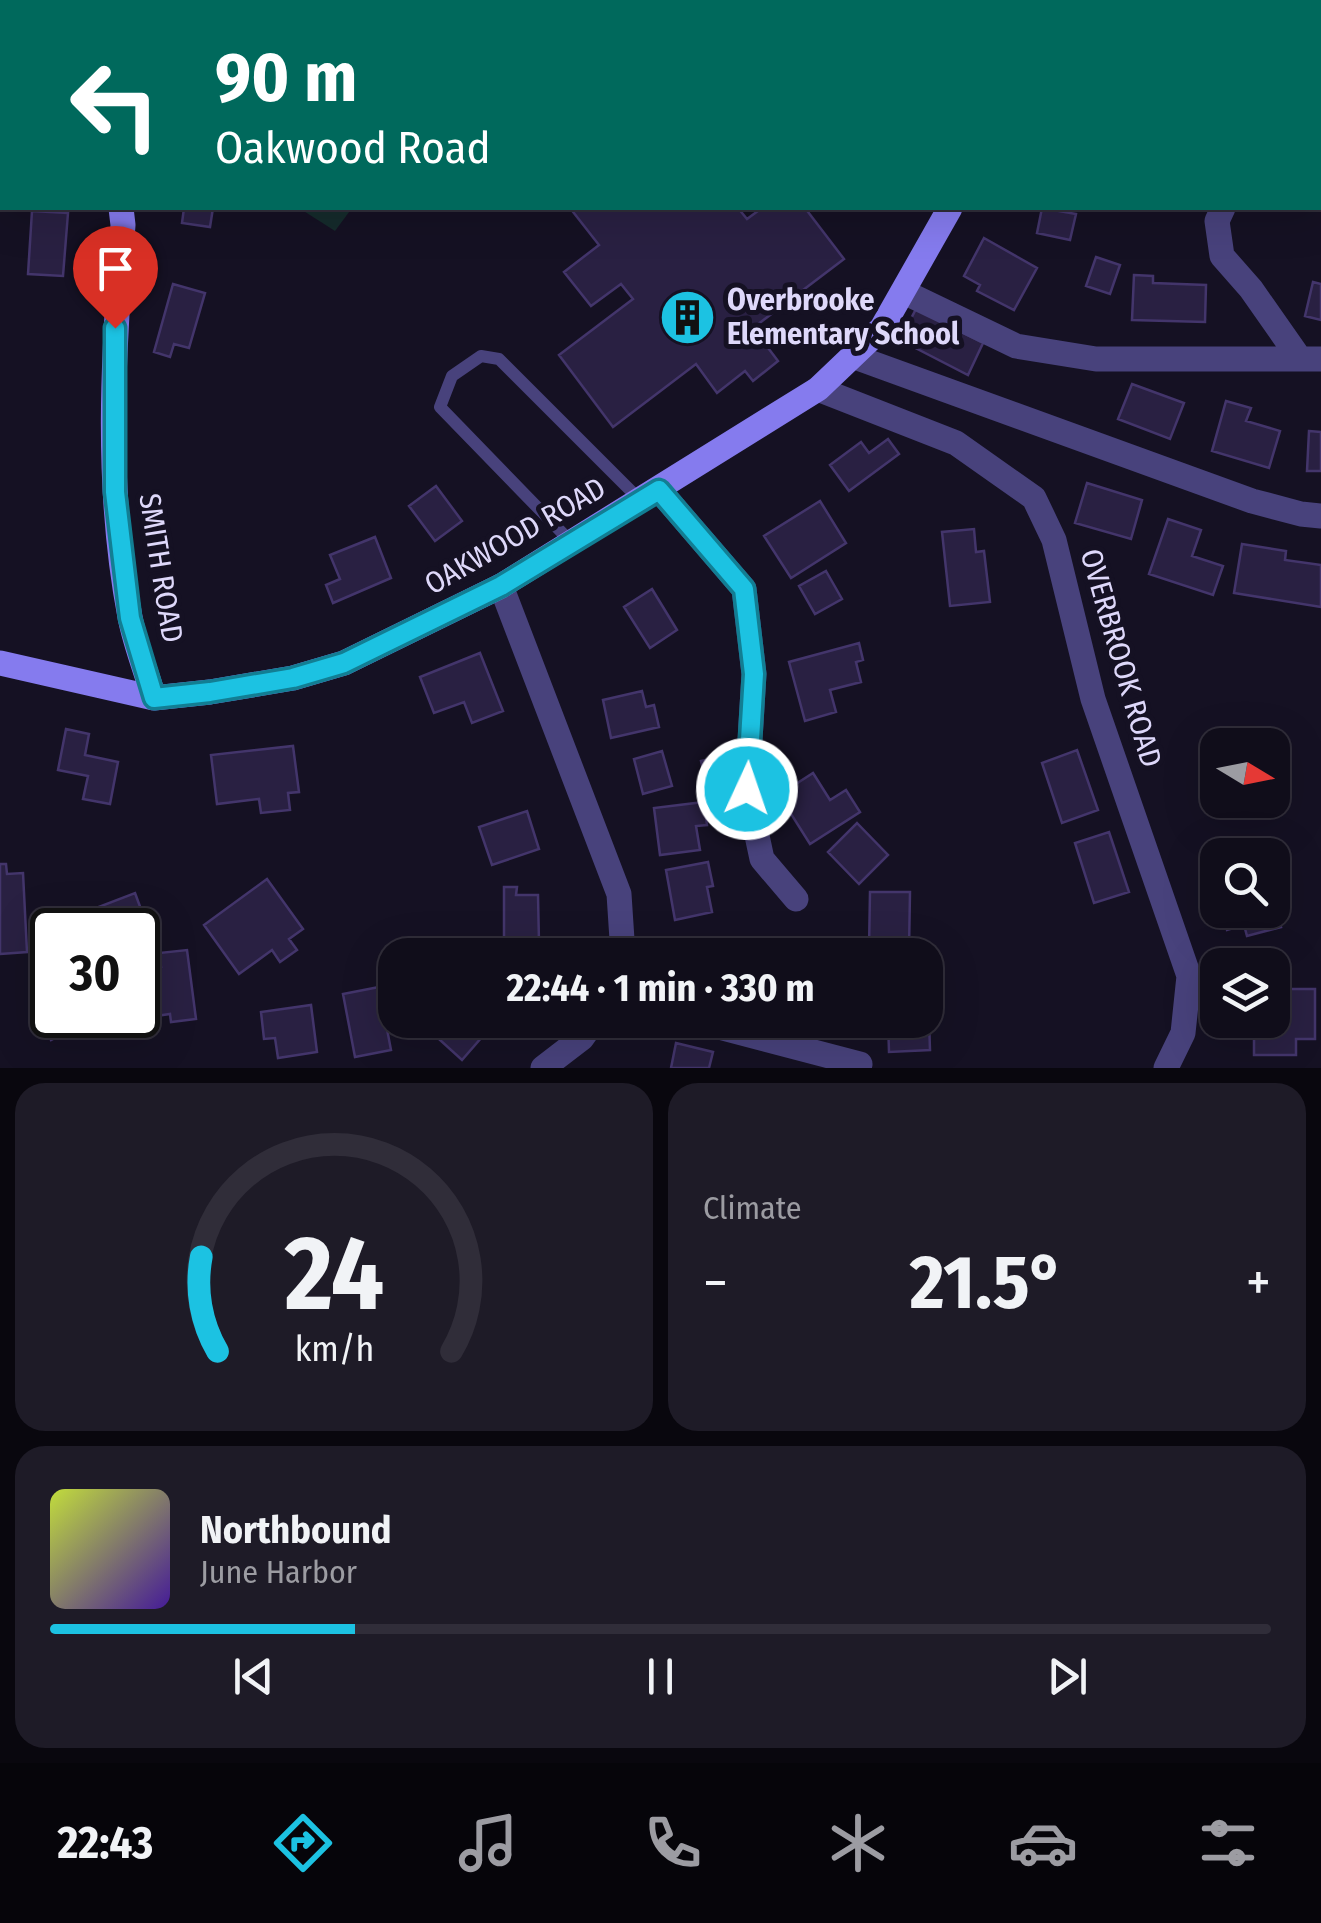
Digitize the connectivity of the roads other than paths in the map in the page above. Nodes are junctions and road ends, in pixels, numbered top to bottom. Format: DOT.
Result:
graph roads {
  1 [pos="121,210"];
  2 [pos="949,210"];
  3 [pos="1222,210"];
  4 [pos="904,292"];
  5 [pos="856,356"];
  6 [pos="1311,359"];
  7 [pos="818,389"];
  8 [pos="650,496"];
  9 [pos="1321,516"];
  10 [pos="572,542"];
  11 [pos="501,586"];
  12 [pos="0,663"];
  13 [pos="154,698"];
  14 [pos="796,899"];
  15 [pos="621,938"];
  16 [pos="582,1038"];
  17 [pos="761,1038"];
  18 [pos="860,1064"];
  19 [pos="543,1068"];
  20 [pos="1166,1068"];
  1 -- 13 [label="main road, SMITH ROAD"];
  2 -- 4 [label="main road, OAKWOOD ROAD"];
  3 -- 6 [label="street"];
  4 -- 5 [label="main road, OAKWOOD ROAD"];
  4 -- 6 [label="street"];
  5 -- 7 [label="main road, OAKWOOD ROAD"];
  5 -- 9 [label="street"];
  7 -- 8 [label="main road, OAKWOOD ROAD"];
  7 -- 20 [label="street, OVERBROOK ROAD"];
  8 -- 10 [label="main road, OAKWOOD ROAD"];
  8 -- 10 [label="lane"];
  8 -- 14 [label="street"];
  10 -- 11 [label="main road, OAKWOOD ROAD"];
  11 -- 13 [label="main road, OAKWOOD ROAD"];
  11 -- 15 [label="street"];
  12 -- 13 [label="main road, OAKWOOD ROAD"];
  16 -- 19 [label="street"];
  17 -- 18 [label="street"];
}
